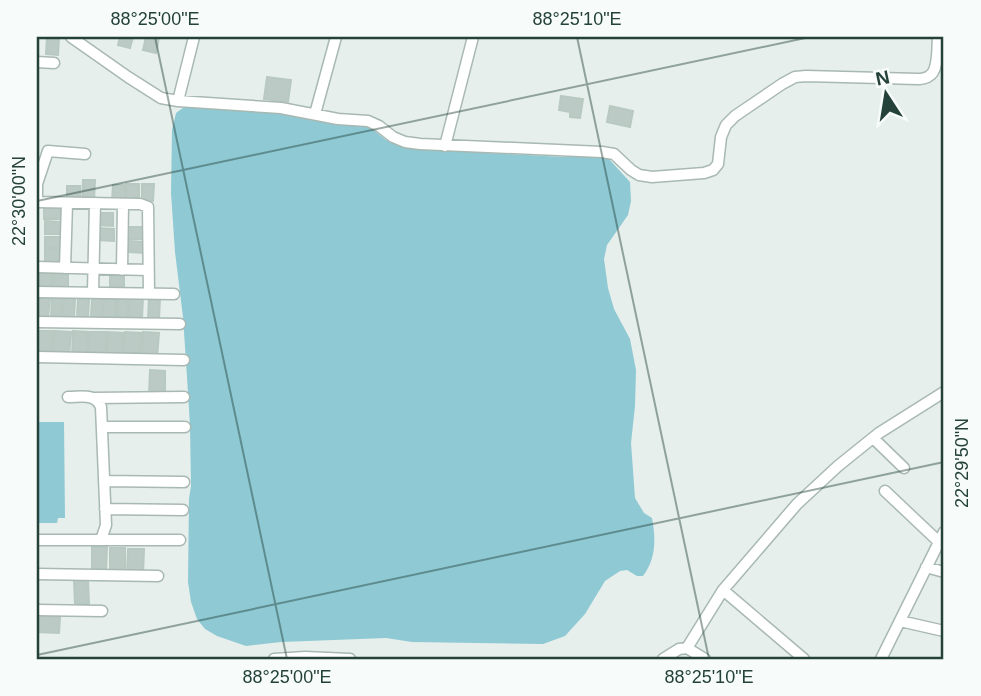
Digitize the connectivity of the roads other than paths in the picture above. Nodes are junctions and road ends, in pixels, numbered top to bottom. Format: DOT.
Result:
graph roads {
  1 [pos="71,37"];
  2 [pos="194,37"];
  3 [pos="335,37"];
  4 [pos="473,37"];
  5 [pos="938,37"];
  6 [pos="37,62"];
  7 [pos="54,63"];
  8 [pos="178,101"];
  9 [pos="315,114"];
  10 [pos="445,146"];
  11 [pos="85,154"];
  12 [pos="37,201"];
  13 [pos="67,203"];
  14 [pos="94,203"];
  15 [pos="123,204"];
  16 [pos="37,267"];
  17 [pos="65,268"];
  18 [pos="93,269"];
  19 [pos="122,270"];
  20 [pos="148,270"];
  21 [pos="37,292"];
  22 [pos="93,293"];
  23 [pos="149,294"];
  24 [pos="174,294"];
  25 [pos="37,322"];
  26 [pos="180,324"];
  27 [pos="37,357"];
  28 [pos="184,360"];
  29 [pos="944,391"];
  30 [pos="68,397"];
  31 [pos="94,397"];
  32 [pos="184,397"];
  33 [pos="185,427"];
  34 [pos="102,428"];
  35 [pos="873,438"];
  36 [pos="904,468"];
  37 [pos="104,481"];
  38 [pos="184,482"];
  39 [pos="885,491"];
  40 [pos="105,509"];
  41 [pos="183,510"];
  42 [pos="944,532"];
  43 [pos="37,540"];
  44 [pos="101,540"];
  45 [pos="180,540"];
  46 [pos="939,542"];
  47 [pos="926,568"];
  48 [pos="944,572"];
  49 [pos="37,574"];
  50 [pos="158,576"];
  51 [pos="723,590"];
  52 [pos="37,610"];
  53 [pos="102,611"];
  54 [pos="900,621"];
  55 [pos="944,631"];
  56 [pos="687,648"];
  57 [pos="274,659"];
  58 [pos="350,659"];
  59 [pos="663,659"];
  60 [pos="705,659"];
  61 [pos="804,659"];
  62 [pos="882,659"];
  1 -- 8 [label="street"];
  2 -- 8 [label="street"];
  3 -- 9 [label="street"];
  4 -- 10 [label="street"];
  5 -- 10 [label="street"];
  6 -- 7 [label="street"];
  8 -- 9 [label="street"];
  9 -- 10 [label="street"];
  11 -- 12 [label="street"];
  12 -- 13 [label="street"];
  13 -- 14 [label="street"];
  13 -- 17 [label="street"];
  14 -- 15 [label="street"];
  14 -- 18 [label="street"];
  15 -- 19 [label="street"];
  15 -- 20 [label="street"];
  16 -- 17 [label="street"];
  17 -- 18 [label="street"];
  18 -- 19 [label="street"];
  18 -- 22 [label="street"];
  19 -- 20 [label="street"];
  20 -- 23 [label="street"];
  21 -- 22 [label="street"];
  22 -- 23 [label="street"];
  23 -- 24 [label="street"];
  25 -- 26 [label="street"];
  27 -- 28 [label="street"];
  29 -- 35 [label="street"];
  30 -- 31 [label="street"];
  31 -- 32 [label="street"];
  31 -- 34 [label="street"];
  33 -- 34 [label="street"];
  34 -- 37 [label="street"];
  35 -- 36 [label="street"];
  35 -- 51 [label="street"];
  37 -- 38 [label="street"];
  37 -- 40 [label="street"];
  39 -- 46 [label="street"];
  40 -- 41 [label="street"];
  40 -- 44 [label="street"];
  42 -- 46 [label="street"];
  43 -- 44 [label="street"];
  44 -- 45 [label="street"];
  46 -- 47 [label="street"];
  47 -- 48 [label="street"];
  47 -- 54 [label="street"];
  49 -- 50 [label="street"];
  51 -- 56 [label="street"];
  51 -- 61 [label="street"];
  52 -- 53 [label="street"];
  54 -- 55 [label="street"];
  54 -- 62 [label="street"];
  56 -- 59 [label="street"];
  56 -- 60 [label="street"];
  57 -- 58 [label="street"];
}
